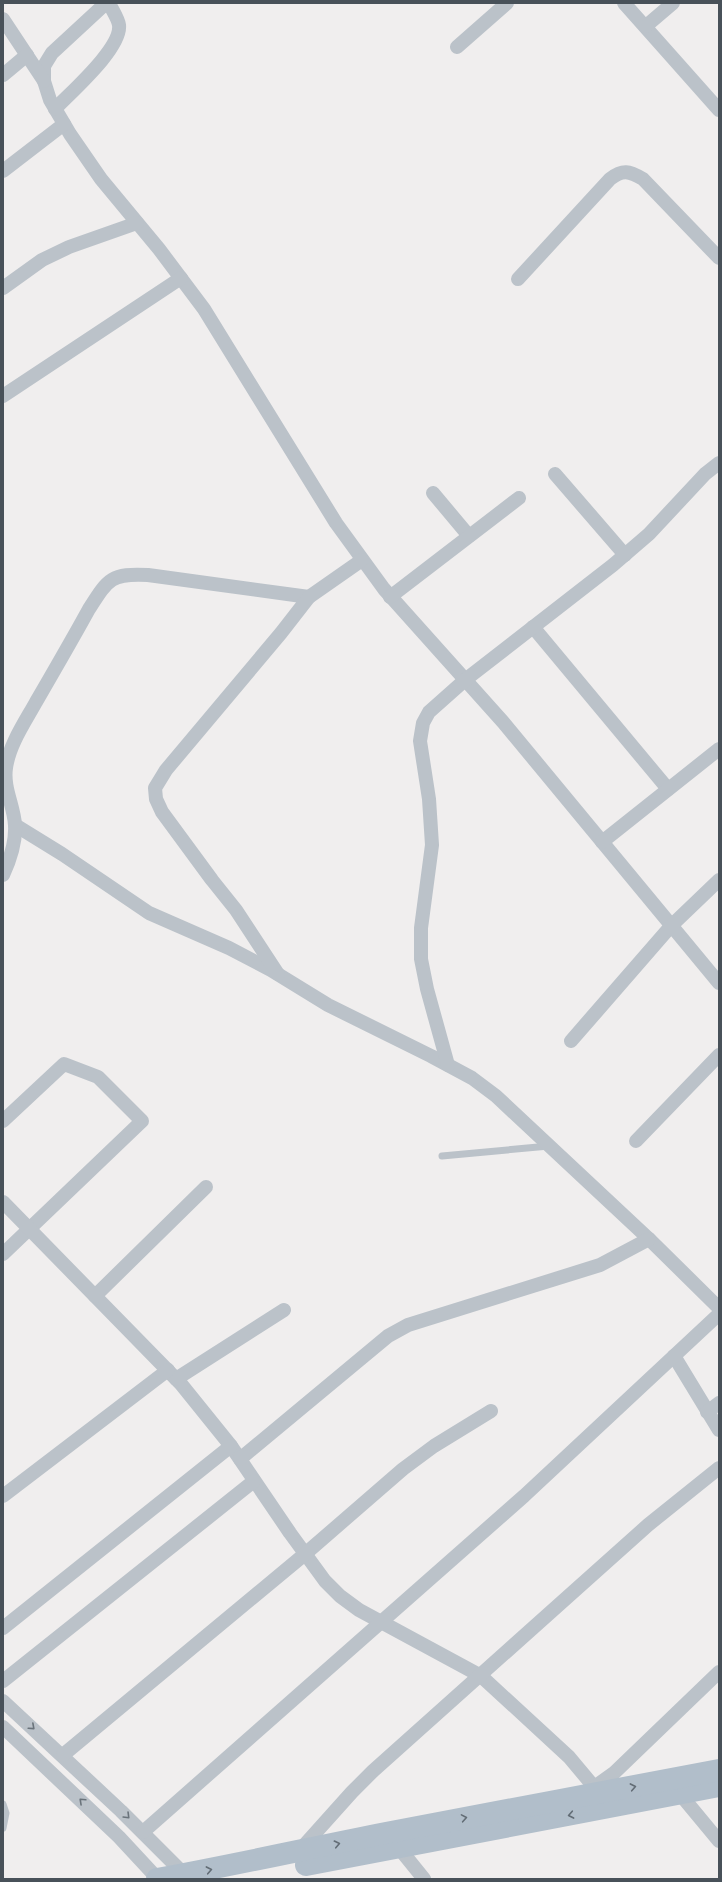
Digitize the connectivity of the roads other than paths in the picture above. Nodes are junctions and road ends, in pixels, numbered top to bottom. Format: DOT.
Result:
graph roads {
  1 [pos="107,3"];
  2 [pos="507,3"];
  3 [pos="624,3"];
  4 [pos="673,3"];
  5 [pos="3,19"];
  6 [pos="646,26"];
  7 [pos="458,47"];
  8 [pos="27,56"];
  9 [pos="3,75"];
  10 [pos="44,81"];
  11 [pos="718,107"];
  12 [pos="56,109"];
  13 [pos="64,124"];
  14 [pos="3,171"];
  15 [pos="137,223"];
  16 [pos="719,258"];
  17 [pos="181,278"];
  18 [pos="518,279"];
  19 [pos="3,288"];
  20 [pos="3,396"];
  21 [pos="719,463"];
  22 [pos="555,474"];
  23 [pos="433,493"];
  24 [pos="519,498"];
  25 [pos="469,536"];
  26 [pos="625,555"];
  27 [pos="362,560"];
  28 [pos="308,597"];
  29 [pos="390,597"];
  30 [pos="533,627"];
  31 [pos="465,680"];
  32 [pos="719,749"];
  33 [pos="668,789"];
  34 [pos="15,824"];
  35 [pos="602,842"];
  36 [pos="3,875"];
  37 [pos="719,880"];
  38 [pos="672,926"];
  39 [pos="279,975"];
  40 [pos="719,983"];
  41 [pos="571,1041"];
  42 [pos="719,1055"];
  43 [pos="448,1066"];
  44 [pos="3,1121"];
  45 [pos="636,1141"];
  46 [pos="550,1146"];
  47 [pos="442,1156"];
  48 [pos="206,1187"];
  49 [pos="3,1202"];
  50 [pos="29,1228"];
  51 [pos="649,1238"];
  52 [pos="3,1254"];
  53 [pos="96,1296"];
  54 [pos="719,1308"];
  55 [pos="284,1310"];
  56 [pos="719,1314"];
  57 [pos="674,1356"];
  58 [pos="172,1375"];
  59 [pos="719,1403"];
  60 [pos="491,1411"];
  61 [pos="707,1412"];
  62 [pos="719,1430"];
  63 [pos="231,1446"];
  64 [pos="240,1459"];
  65 [pos="719,1468"];
  66 [pos="254,1481"];
  67 [pos="3,1496"];
  68 [pos="305,1554"];
  69 [pos="381,1622"];
  70 [pos="3,1628"];
  71 [pos="719,1672"];
  72 [pos="481,1676"];
  73 [pos="3,1681"];
  74 [pos="3,1701"];
  75 [pos="3,1727"];
  76 [pos="63,1755"];
  77 [pos="719,1770"];
  78 [pos="719,1786"];
  79 [pos="680,1794"];
  80 [pos="599,1797"];
  81 [pos="3,1804"];
  82 [pos="3,1828"];
  83 [pos="143,1832"];
  84 [pos="719,1841"];
  85 [pos="399,1848"];
  86 [pos="299,1852"];
  87 [pos="187,1877"];
  88 [pos="158,1879"];
  89 [pos="233,1879"];
  90 [pos="424,1879"];
  1 -- 10 [label="street"];
  1 -- 12 [label="street"];
  2 -- 7 [label="street"];
  3 -- 6 [label="street"];
  4 -- 6 [label="street"];
  5 -- 8 [label="street"];
  6 -- 11 [label="street"];
  8 -- 9 [label="street"];
  8 -- 10 [label="street"];
  10 -- 12 [label="street"];
  12 -- 13 [label="street"];
  13 -- 14 [label="street"];
  13 -- 15 [label="street"];
  15 -- 17 [label="street"];
  15 -- 19 [label="street"];
  16 -- 18 [label="street"];
  17 -- 20 [label="street"];
  17 -- 27 [label="street"];
  21 -- 26 [label="street"];
  22 -- 26 [label="street"];
  23 -- 25 [label="street"];
  24 -- 25 [label="street"];
  25 -- 29 [label="street"];
  26 -- 30 [label="street"];
  27 -- 28 [label="street"];
  27 -- 29 [label="street"];
  28 -- 34 [label="street"];
  28 -- 39 [label="street"];
  29 -- 31 [label="street"];
  30 -- 31 [label="street"];
  30 -- 33 [label="street"];
  31 -- 35 [label="street"];
  31 -- 43 [label="street"];
  32 -- 33 [label="street"];
  33 -- 35 [label="street"];
  34 -- 36 [label="street"];
  34 -- 39 [label="street"];
  35 -- 38 [label="street"];
  37 -- 38 [label="street"];
  38 -- 40 [label="street"];
  38 -- 41 [label="street"];
  39 -- 43 [label="street"];
  42 -- 45 [label="street"];
  43 -- 46 [label="street"];
  44 -- 50 [label="street"];
  46 -- 47 [label="lane"];
  46 -- 51 [label="street"];
  48 -- 53 [label="street"];
  49 -- 50 [label="street"];
  50 -- 52 [label="street"];
  50 -- 53 [label="street"];
  51 -- 54 [label="street"];
  51 -- 64 [label="street"];
  53 -- 58 [label="street"];
  55 -- 58 [label="street"];
  56 -- 57 [label="street"];
  57 -- 61 [label="street"];
  57 -- 69 [label="street"];
  58 -- 63 [label="street"];
  58 -- 67 [label="street"];
  59 -- 61 [label="street"];
  60 -- 68 [label="street"];
  61 -- 62 [label="street"];
  63 -- 64 [label="street"];
  63 -- 70 [label="street"];
  64 -- 66 [label="street"];
  65 -- 72 [label="street"];
  66 -- 68 [label="street"];
  66 -- 73 [label="street"];
  68 -- 69 [label="street"];
  68 -- 76 [label="street"];
  69 -- 72 [label="street"];
  69 -- 83 [label="street"];
  71 -- 80 [label="street"];
  72 -- 80 [label="street"];
  72 -- 86 [label="street"];
  74 -- 76 [label="street, one-way"];
  88 -- 75 [label="street, one-way"];
  76 -- 83 [label="street, one-way"];
  80 -- 77 [label="main road, one-way"];
  78 -- 79 [label="main road"];
  79 -- 80 [label="main road"];
  79 -- 84 [label="street"];
  80 -- 85 [label="main road, one-way"];
  86 -- 80 [label="main road, one-way"];
  81 -- 82 [label="lane"];
  83 -- 87 [label="street"];
  85 -- 89 [label="main road"];
  85 -- 90 [label="street"];
  87 -- 86 [label="main road, one-way"];
  87 -- 88 [label="main road"];
}
